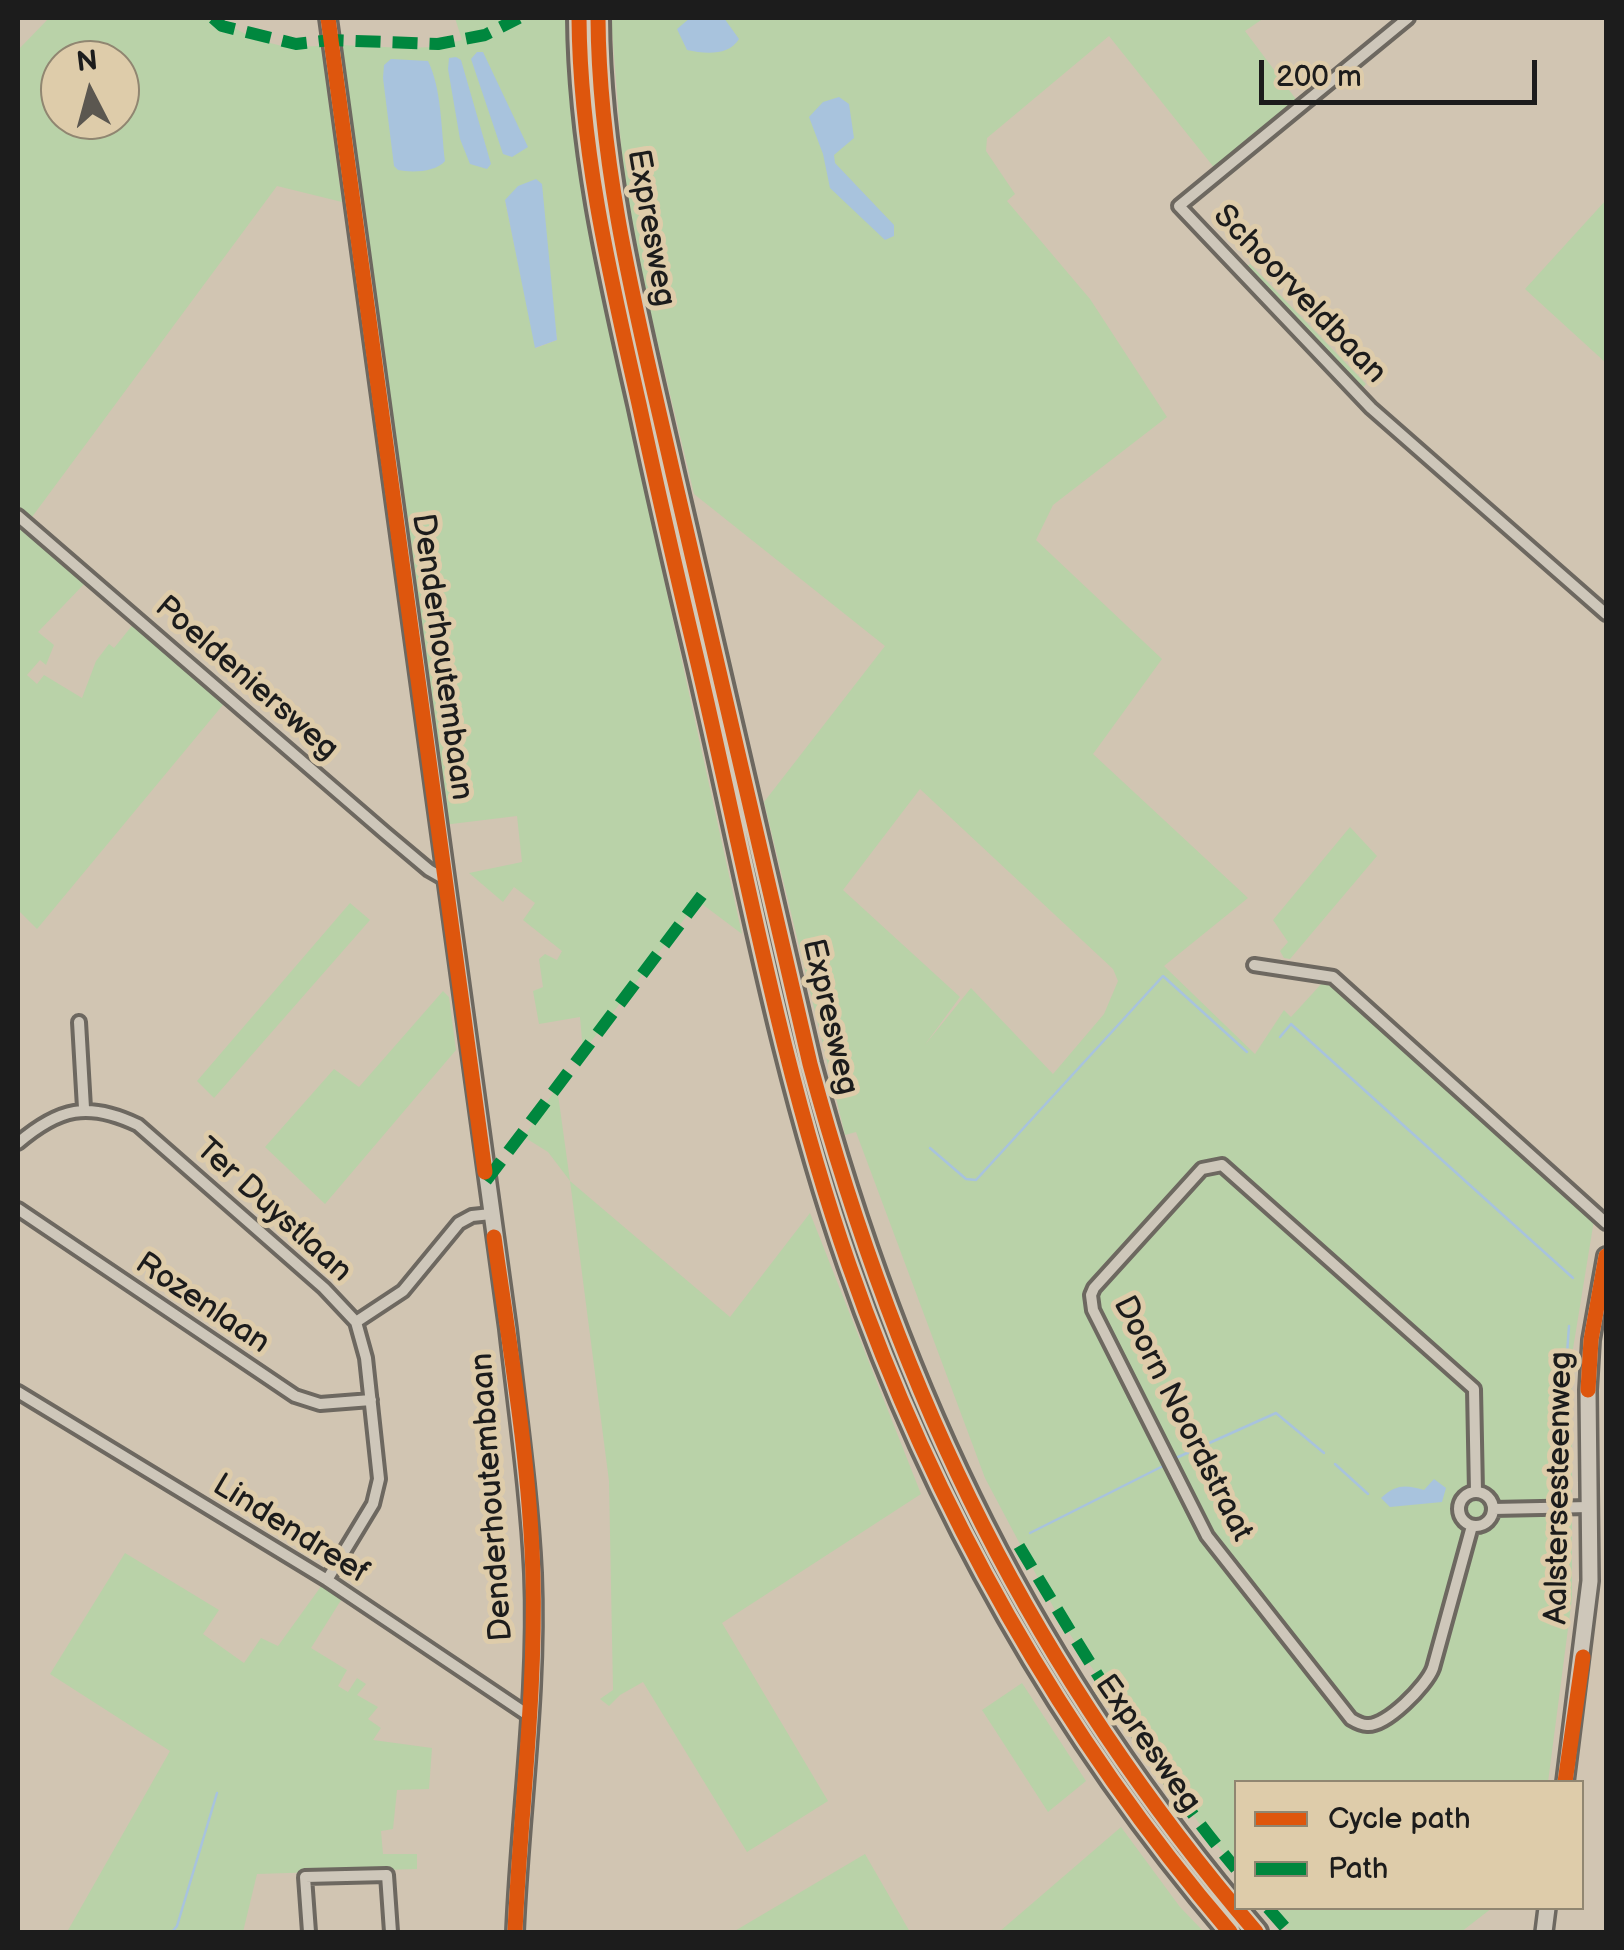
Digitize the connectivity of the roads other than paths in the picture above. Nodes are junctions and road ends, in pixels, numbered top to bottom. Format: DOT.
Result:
graph roads {
  1 [pos="328,18"];
  2 [pos="579,18"];
  3 [pos="598,18"];
  4 [pos="1408,18"];
  5 [pos="18,516"];
  6 [pos="1606,614"];
  7 [pos="443,878"];
  8 [pos="1254,965"];
  9 [pos="79,1022"];
  10 [pos="84,1108"];
  11 [pos="18,1143"];
  12 [pos="18,1209"];
  13 [pos="491,1214"];
  14 [pos="1606,1223"];
  15 [pos="1606,1256"];
  16 [pos="356,1322"];
  17 [pos="18,1392"];
  18 [pos="370,1400"];
  19 [pos="1476,1492"];
  20 [pos="1590,1508"];
  21 [pos="1492,1510"];
  22 [pos="1472,1526"];
  23 [pos="327,1580"];
  24 [pos="531,1717"];
  25 [pos="1565,1780"];
  26 [pos="1234,1905"];
  27 [pos="1238,1910"];
  28 [pos="309,1932"];
  29 [pos="391,1932"];
  30 [pos="515,1932"];
  31 [pos="1230,1932"];
  32 [pos="1256,1932"];
  1 -- 7 [label="street, Denderhoutembaan"];
  2 -- 31 [label="highway, Expresweg"];
  3 -- 26 [label="highway, Expresweg"];
  4 -- 6 [label="street, Schoorveldbaan"];
  5 -- 7 [label="street, Poeldeniersweg"];
  7 -- 13 [label="street, Denderhoutembaan"];
  8 -- 14 [label="street"];
  9 -- 10 [label="street"];
  10 -- 11 [label="street"];
  10 -- 16 [label="street, Ter Duystlaan"];
  12 -- 18 [label="street, Rozenlaan"];
  13 -- 16 [label="street"];
  13 -- 24 [label="street, Denderhoutembaan"];
  15 -- 20 [label="street, Aalstersesteenweg"];
  16 -- 18 [label="street, Ter Duystlaan"];
  17 -- 23 [label="street, Lindendreef"];
  18 -- 23 [label="street, Ter Duystlaan"];
  19 -- 21 [label="street"];
  19 -- 22 [label="street"];
  19 -- 22 [label="street, Doorn Noordstraat"];
  20 -- 21 [label="street"];
  20 -- 25 [label="street, Aalstersesteenweg"];
  21 -- 22 [label="street"];
  23 -- 24 [label="street, Lindendreef"];
  24 -- 30 [label="street, Denderhoutembaan"];
  27 -- 32 [label="highway, Expresweg"];
  28 -- 29 [label="street"];
}
